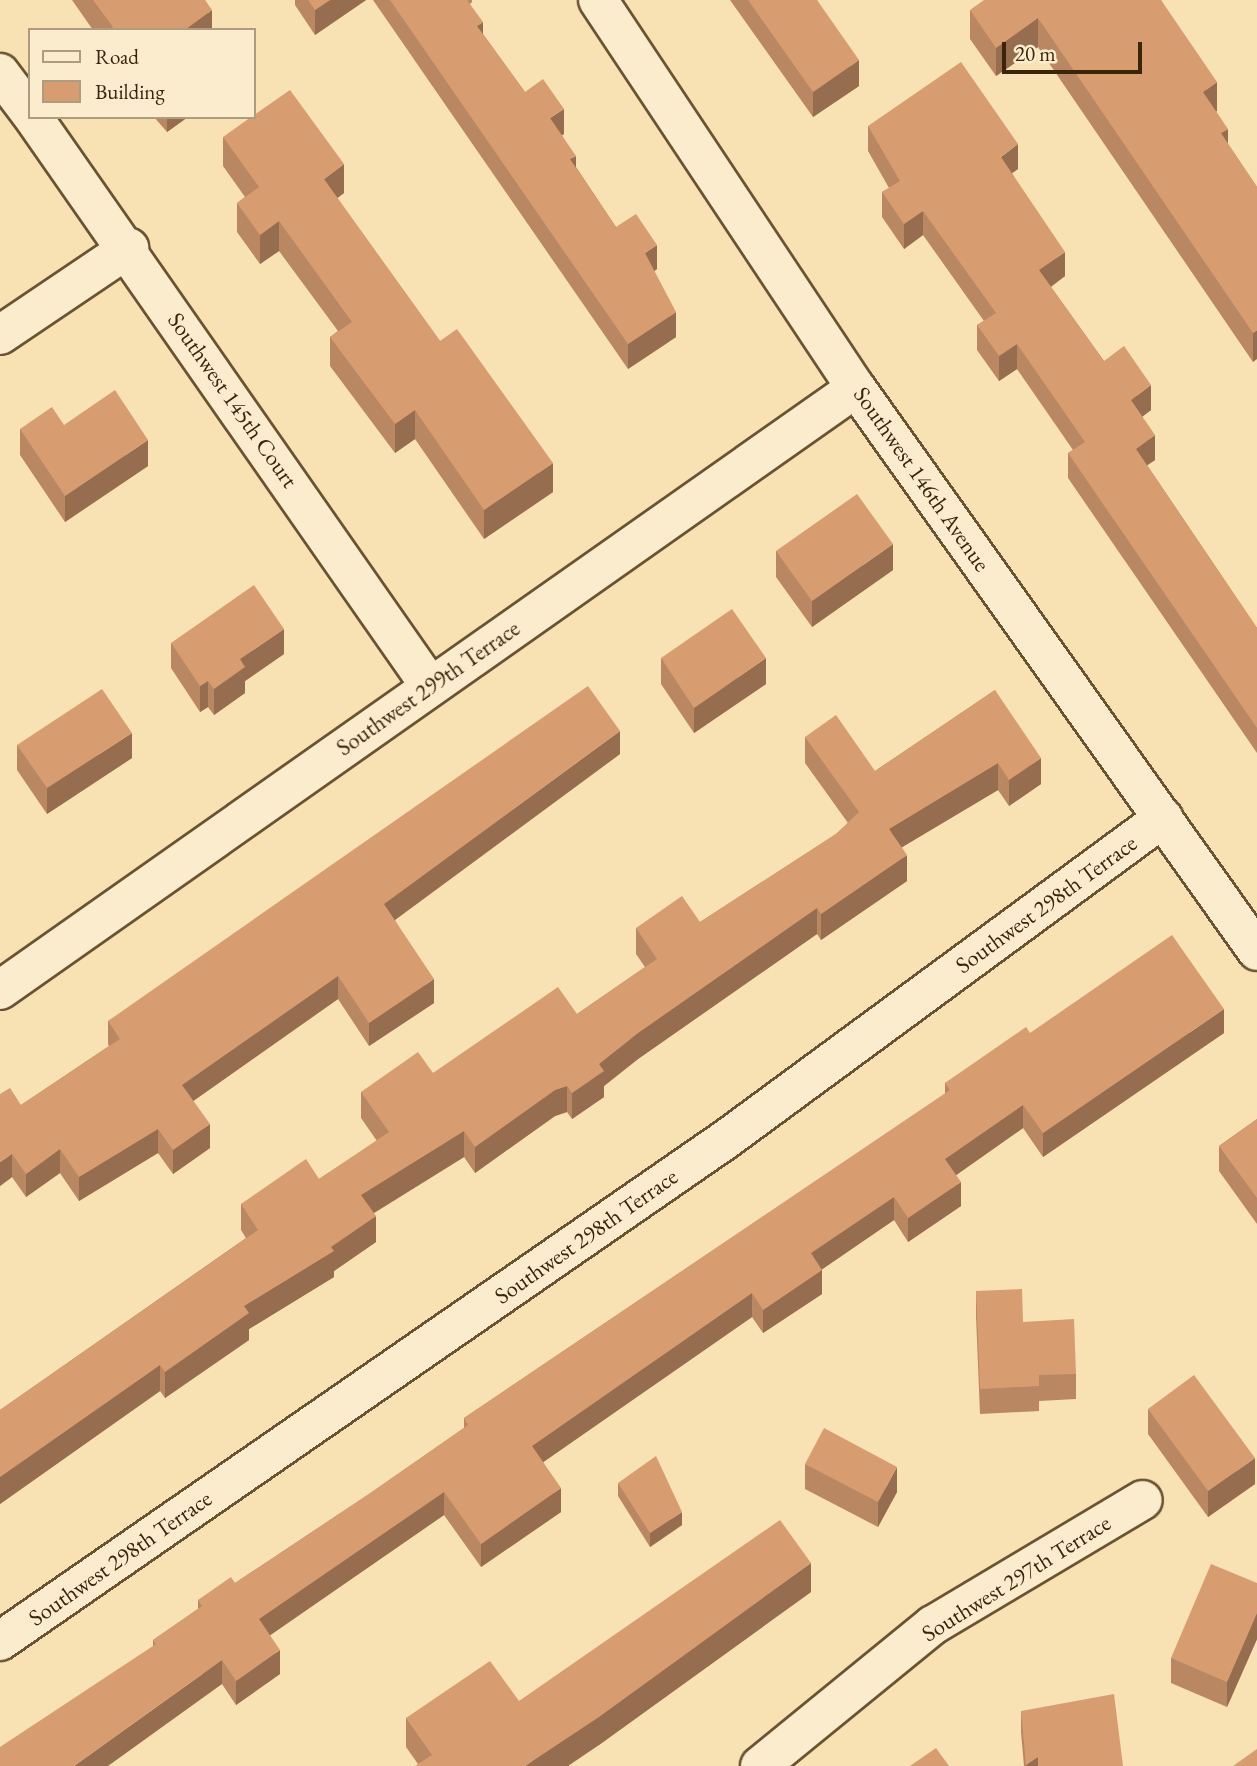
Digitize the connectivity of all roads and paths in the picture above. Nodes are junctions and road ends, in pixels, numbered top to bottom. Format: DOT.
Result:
graph roads {
  1 [pos="598,0"];
  2 [pos="0,73"];
  3 [pos="28,111"];
  4 [pos="34,119"];
  5 [pos="129,248"];
  6 [pos="0,335"];
  7 [pos="856,388"];
  8 [pos="430,686"];
  9 [pos="1163,818"];
  10 [pos="1257,951"];
  11 [pos="0,990"];
  12 [pos="1143,1500"];
  13 [pos="0,1641"];
  14 [pos="760,1766"];
  1 -- 7 [label="street, Southwest 146th Avenue"];
  2 -- 3 [label="street, Southwest 145th Court"];
  4 -- 5 [label="street, Southwest 145th Court"];
  5 -- 6 [label="street"];
  5 -- 8 [label="street, Southwest 145th Court"];
  7 -- 8 [label="street, Southwest 299th Terrace"];
  7 -- 9 [label="street, Southwest 146th Avenue"];
  8 -- 11 [label="street, Southwest 299th Terrace"];
  9 -- 10 [label="street, Southwest 146th Avenue"];
  9 -- 13 [label="street, Southwest 298th Terrace"];
  12 -- 14 [label="street, Southwest 297th Terrace"];
}
